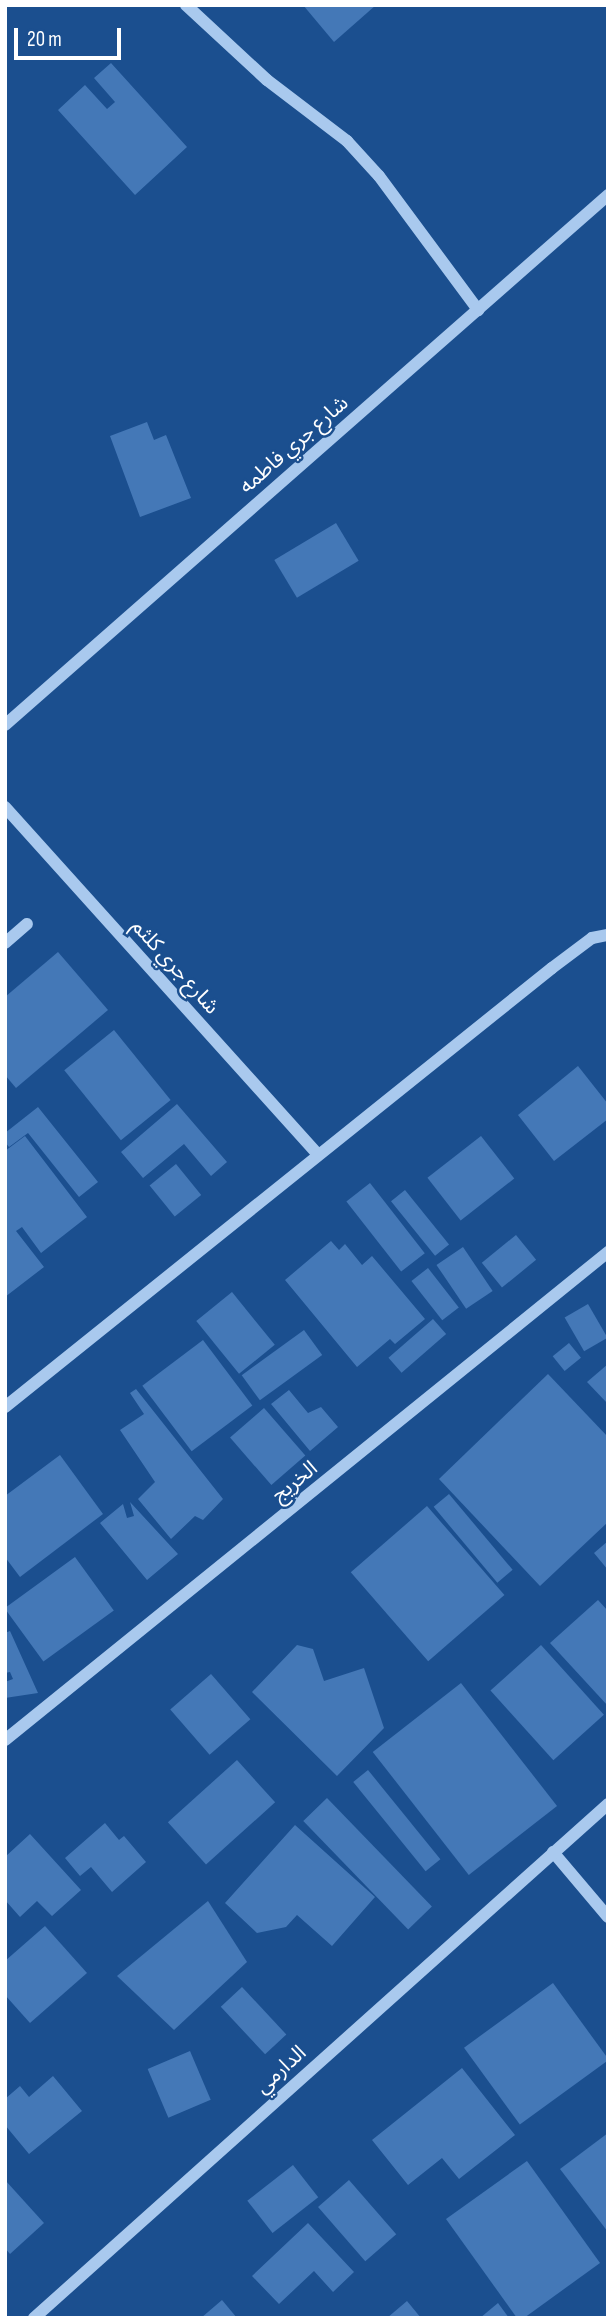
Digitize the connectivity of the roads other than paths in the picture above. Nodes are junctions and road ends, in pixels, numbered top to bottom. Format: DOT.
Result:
graph roads {
  1 [pos="186,5"];
  2 [pos="608,195"];
  3 [pos="478,310"];
  4 [pos="5,724"];
  5 [pos="5,807"];
  6 [pos="27,924"];
  7 [pos="608,935"];
  8 [pos="5,943"];
  9 [pos="317,1153"];
  10 [pos="608,1252"];
  11 [pos="5,1407"];
  12 [pos="5,1740"];
  13 [pos="608,1804"];
  14 [pos="554,1852"];
  15 [pos="608,1917"];
  16 [pos="34,2318"];
  1 -- 3 [label="street"];
  2 -- 3 [label="street, شارع جري فاطمه"];
  3 -- 4 [label="street, شارع جري فاطمه"];
  5 -- 9 [label="street, شارع جري كلثم"];
  6 -- 8 [label="street"];
  7 -- 9 [label="street"];
  9 -- 11 [label="street"];
  10 -- 12 [label="street, الخريج"];
  13 -- 14 [label="street, الدارمي"];
  14 -- 15 [label="street"];
  14 -- 16 [label="street, الدارمي"];
}
